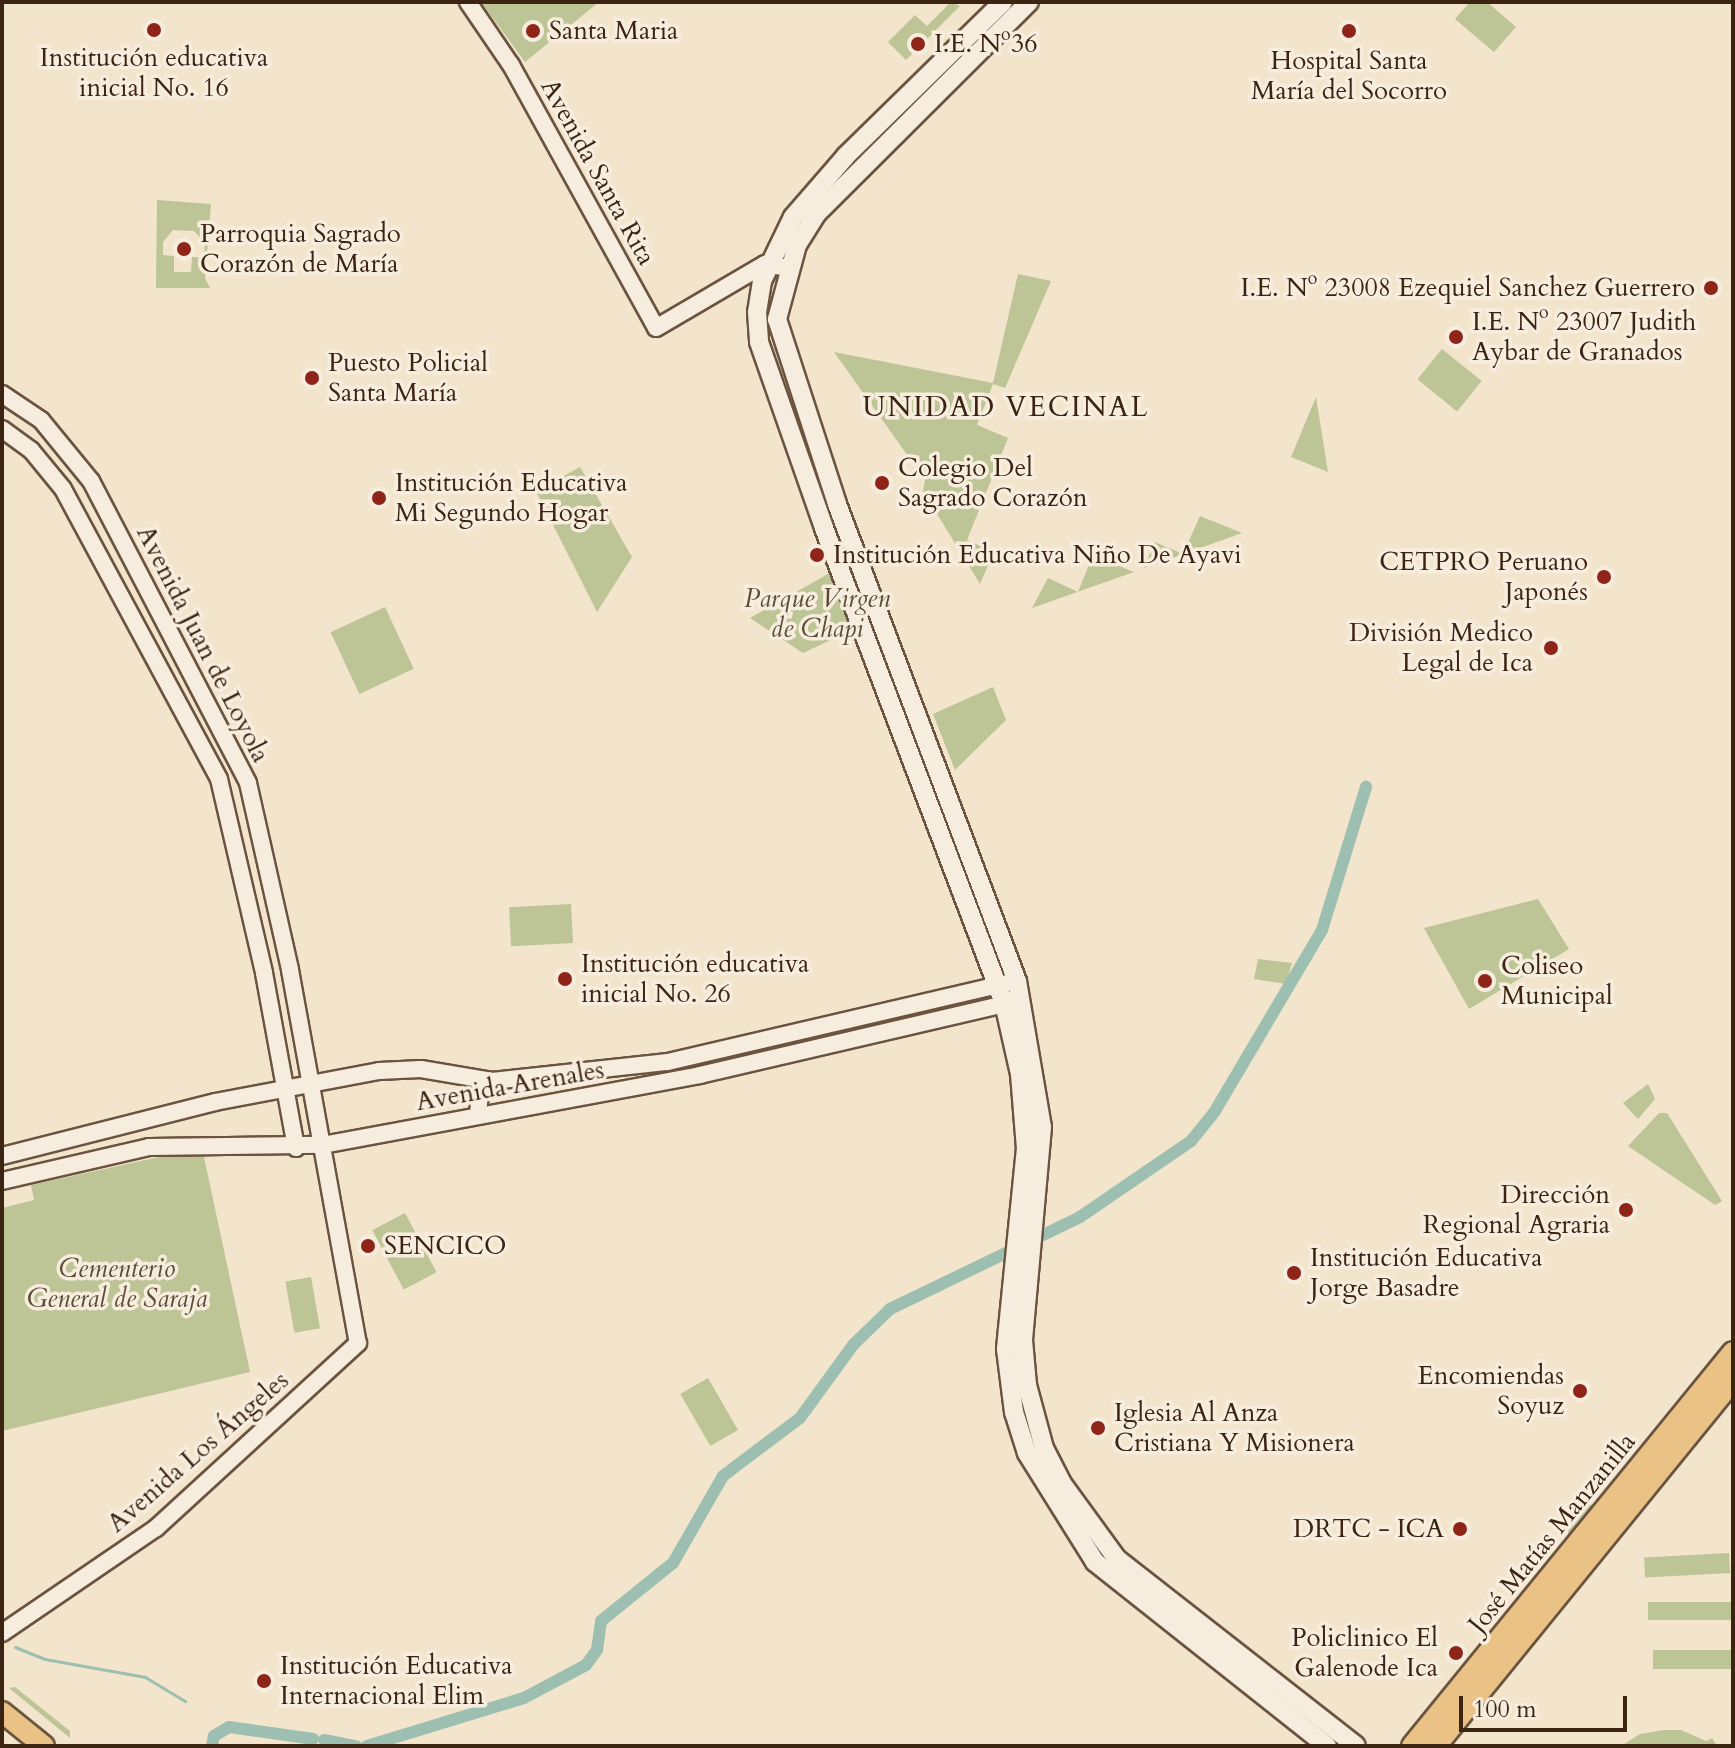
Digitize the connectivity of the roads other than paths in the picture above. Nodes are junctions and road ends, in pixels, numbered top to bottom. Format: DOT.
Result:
graph roads {
  1 [pos="468,2"];
  2 [pos="1003,2"];
  3 [pos="1029,2"];
  4 [pos="769,262"];
  5 [pos="788,268"];
  6 [pos="729,288"];
  7 [pos="760,289"];
  8 [pos="781,296"];
  9 [pos="2,394"];
  10 [pos="2,429"];
  11 [pos="1008,996"];
  12 [pos="481,1081"];
  13 [pos="310,1082"];
  14 [pos="285,1088"];
  15 [pos="478,1115"];
  16 [pos="323,1145"];
  17 [pos="296,1148"];
  18 [pos="2,1156"];
  19 [pos="2,1181"];
  20 [pos="358,1343"];
  21 [pos="1733,1352"];
  22 [pos="1733,1381"];
  23 [pos="23,1615"];
  24 [pos="2,1618"];
  25 [pos="2,1633"];
  26 [pos="2,1712"];
  27 [pos="44,1746"];
  28 [pos="1327,1746"];
  29 [pos="1356,1746"];
  30 [pos="1412,1746"];
  31 [pos="1436,1746"];
  1 -- 6 [label="street, Avenida Santa Rita"];
  2 -- 4 [label="main road"];
  3 -- 5 [label="main road"];
  4 -- 5 [label="street"];
  4 -- 6 [label="street"];
  4 -- 7 [label="main road"];
  5 -- 8 [label="main road"];
  6 -- 7 [label="street"];
  7 -- 8 [label="street"];
  7 -- 11 [label="main road"];
  8 -- 11 [label="main road"];
  9 -- 13 [label="street, Avenida Juan de Loyola"];
  10 -- 14 [label="street, Avenida Juan de Loyola"];
  11 -- 12 [label="street, Avenida Arenales"];
  11 -- 15 [label="street, Avenida Arenales"];
  11 -- 28 [label="main road"];
  11 -- 29 [label="main road"];
  12 -- 13 [label="street, Avenida Arenales"];
  12 -- 15 [label="street"];
  13 -- 14 [label="street, Avenida Arenales"];
  13 -- 16 [label="street, Avenida Juan de Loyola"];
  14 -- 17 [label="street, Avenida Juan de Loyola"];
  14 -- 18 [label="street, Avenida Arenales"];
  15 -- 16 [label="street, Avenida Arenales"];
  16 -- 17 [label="street, Avenida Arenales"];
  16 -- 20 [label="street, Avenida Juan de Loyola"];
  17 -- 19 [label="street, Avenida Arenales"];
  20 -- 23 [label="street, Avenida Los Ángeles"];
  21 -- 30 [label="main road, José Matías Manzanilla"];
  22 -- 31 [label="main road, José Matías Manzanilla"];
  23 -- 24 [label="street, Avenida Los Ángeles"];
  23 -- 25 [label="street, Avenida Los Ángeles"];
  26 -- 27 [label="main road"];
}
